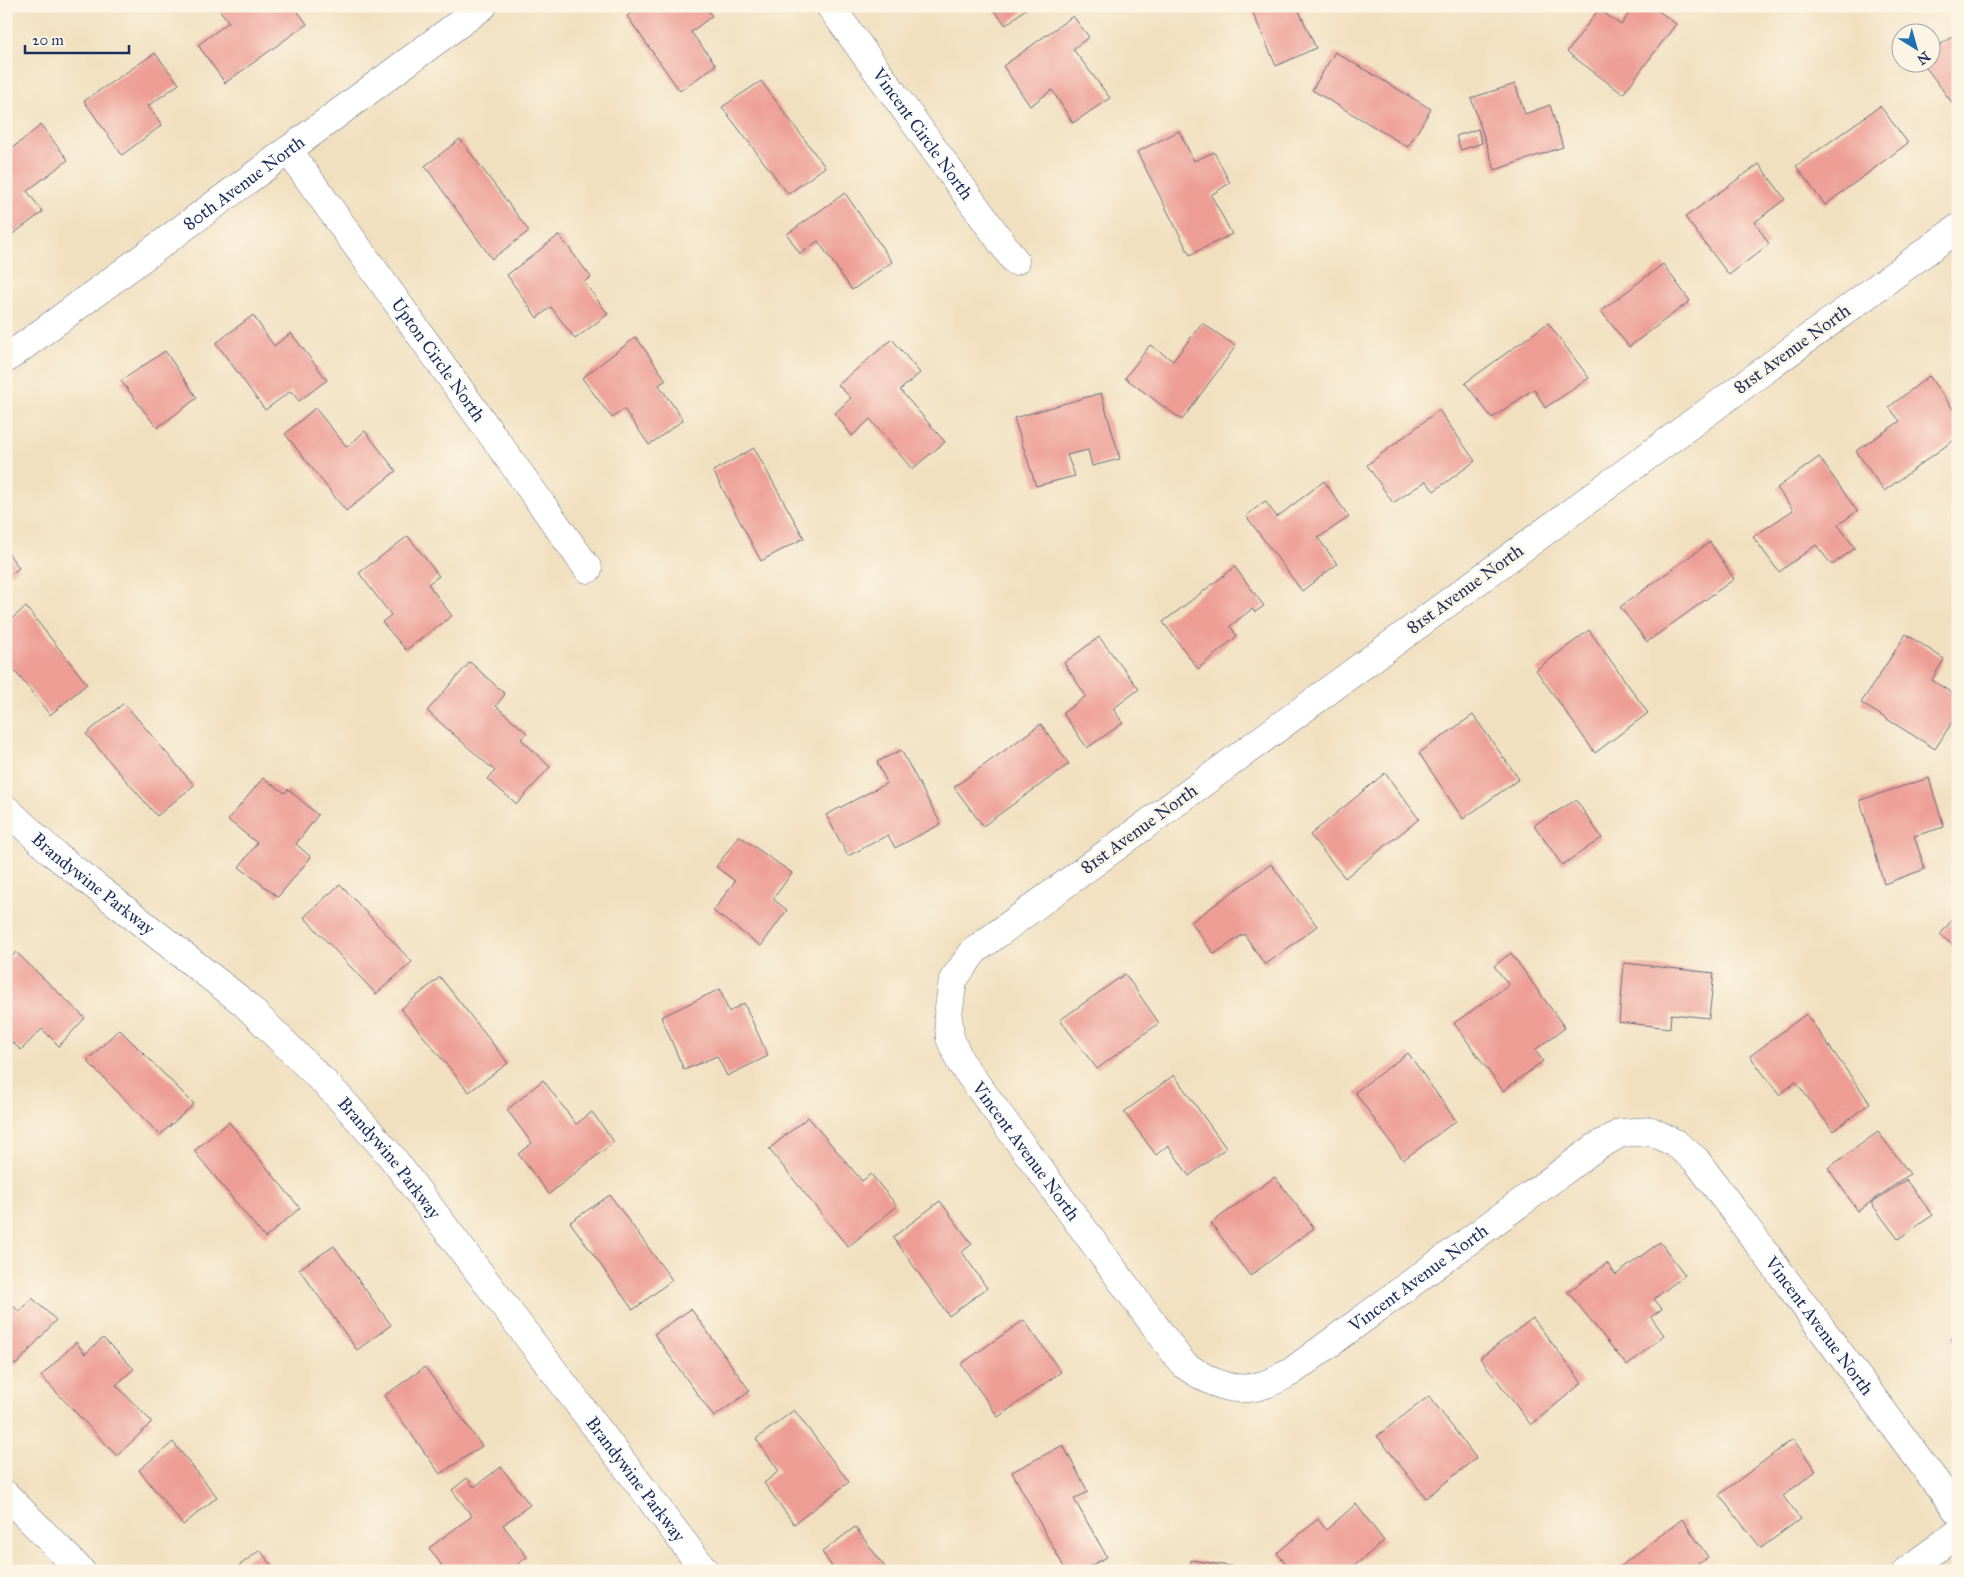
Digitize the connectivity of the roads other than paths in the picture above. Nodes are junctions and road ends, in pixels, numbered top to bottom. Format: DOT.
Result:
graph roads {
  1 [pos="483,6"];
  2 [pos="830,6"];
  3 [pos="288,150"];
  4 [pos="1958,228"];
  5 [pos="1015,261"];
  6 [pos="6,359"];
  7 [pos="588,569"];
  8 [pos="6,810"];
  9 [pos="974,951"];
  10 [pos="6,1495"];
  11 [pos="1958,1512"];
  12 [pos="1958,1533"];
  13 [pos="81,1571"];
  14 [pos="705,1571"];
  15 [pos="1906,1571"];
  1 -- 3 [label="street, 80th Avenue North"];
  2 -- 5 [label="street, Vincent Circle North"];
  3 -- 6 [label="street, 80th Avenue North"];
  3 -- 7 [label="street, Upton Circle North"];
  4 -- 9 [label="street, 81st Avenue North"];
  8 -- 14 [label="street, Brandywine Parkway"];
  9 -- 11 [label="street, Vincent Avenue North"];
  10 -- 13 [label="street"];
  12 -- 15 [label="street"];
}
